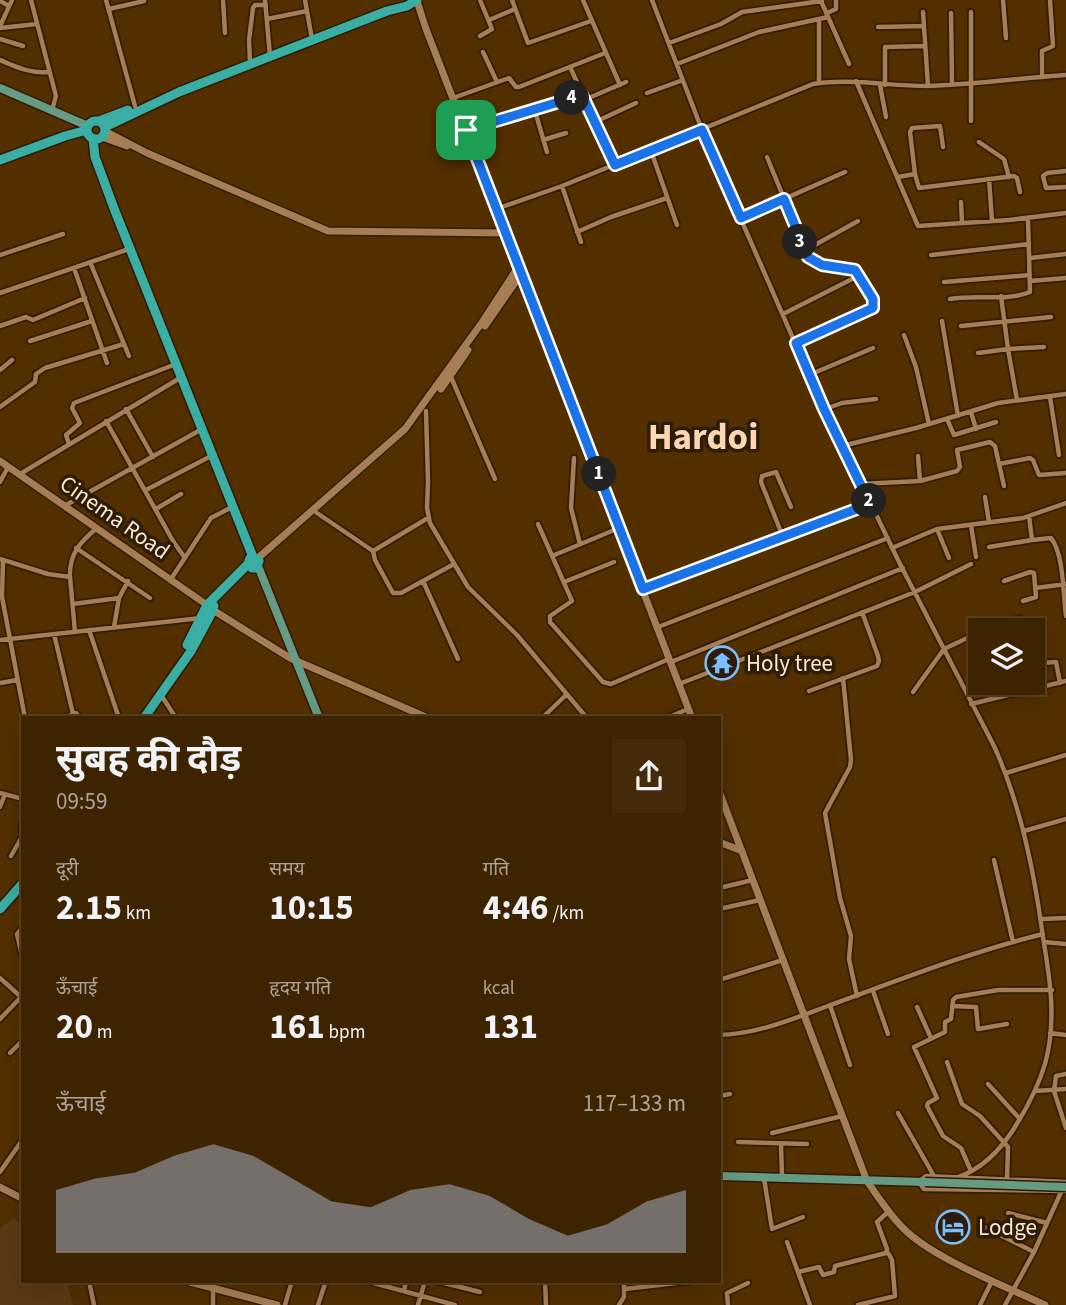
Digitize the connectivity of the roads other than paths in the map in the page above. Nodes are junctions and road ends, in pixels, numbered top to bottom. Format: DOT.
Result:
graph roads {
  1 [pos="12,0"];
  2 [pos="31,0"];
  3 [pos="106,0"];
  4 [pos="223,0"];
  5 [pos="305,0"];
  6 [pos="418,0"];
  7 [pos="480,0"];
  8 [pos="512,0"];
  9 [pos="583,0"];
  10 [pos="652,0"];
  11 [pos="836,0"];
  12 [pos="1003,0"];
  13 [pos="1051,0"];
  14 [pos="0,1"];
  15 [pos="144,1"];
  16 [pos="821,1"];
  17 [pos="265,3"];
  18 [pos="9,6"];
  19 [pos="109,9"];
  20 [pos="515,9"];
  21 [pos="307,11"];
  22 [pos="923,12"];
  23 [pos="971,12"];
  24 [pos="951,13"];
  25 [pos="828,15"];
  26 [pos="267,19"];
  27 [pos="819,19"];
  28 [pos="488,20"];
  29 [pos="591,21"];
  30 [pos="37,24"];
  31 [pos="924,26"];
  32 [pos="0,27"];
  33 [pos="877,27"];
  34 [pos="225,33"];
  35 [pos="480,36"];
  36 [pos="1006,38"];
  37 [pos="0,39"];
  38 [pos="312,39"];
  39 [pos="669,43"];
  40 [pos="23,46"];
  41 [pos="925,46"];
  42 [pos="483,52"];
  43 [pos="605,53"];
  44 [pos="270,56"];
  45 [pos="0,60"];
  46 [pos="677,64"];
  47 [pos="849,64"];
  48 [pos="250,65"];
  49 [pos="571,69"];
  50 [pos="49,72"];
  51 [pos="1066,75"];
  52 [pos="1042,77"];
  53 [pos="683,80"];
  54 [pos="856,81"];
  55 [pos="497,82"];
  56 [pos="626,82"];
  57 [pos="972,82"];
  58 [pos="819,83"];
  59 [pos="952,83"];
  60 [pos="620,85"];
  61 [pos="883,85"];
  62 [pos="928,86"];
  63 [pos="0,88"];
  64 [pos="178,92"];
  65 [pos="647,93"];
  66 [pos="583,97"];
  67 [pos="453,98"];
  68 [pos="636,103"];
  69 [pos="135,107"];
  70 [pos="52,110"];
  71 [pos="535,111"];
  72 [pos="886,117"];
  73 [pos="971,121"];
  74 [pos="595,122"];
  75 [pos="466,130"];
  76 [pos="702,130"];
  77 [pos="96,131"];
  78 [pos="566,133"];
  79 [pos="543,140"];
  80 [pos="979,142"];
  81 [pos="943,147"];
  82 [pos="651,150"];
  83 [pos="547,152"];
  84 [pos="767,157"];
  85 [pos="0,160"];
  86 [pos="615,165"];
  87 [pos="1066,171"];
  88 [pos="845,172"];
  89 [pos="915,174"];
  90 [pos="898,177"];
  91 [pos="1009,177"];
  92 [pos="989,179"];
  93 [pos="562,186"];
  94 [pos="1066,187"];
  95 [pos="1020,192"];
  96 [pos="667,198"];
  97 [pos="784,199"];
  98 [pos="961,202"];
  99 [pos="496,209"];
  100 [pos="1066,214"];
  101 [pos="741,218"];
  102 [pos="1028,218"];
  103 [pos="858,221"];
  104 [pos="992,221"];
  105 [pos="962,223"];
  106 [pos="677,225"];
  107 [pos="577,232"];
  108 [pos="506,233"];
  109 [pos="63,234"];
  110 [pos="581,242"];
  111 [pos="1029,244"];
  112 [pos="130,248"];
  113 [pos="804,251"];
  114 [pos="1066,254"];
  115 [pos="931,255"];
  116 [pos="0,256"];
  117 [pos="1030,258"];
  118 [pos="90,262"];
  119 [pos="75,268"];
  120 [pos="519,270"];
  121 [pos="860,275"];
  122 [pos="1030,278"];
  123 [pos="1066,278"];
  124 [pos="944,282"];
  125 [pos="0,293"];
  126 [pos="1001,296"];
  127 [pos="85,298"];
  128 [pos="950,299"];
  129 [pos="783,314"];
  130 [pos="1051,317"];
  131 [pos="92,321"];
  132 [pos="942,321"];
  133 [pos="1004,322"];
  134 [pos="0,326"];
  135 [pos="961,326"];
  136 [pos="904,335"];
  137 [pos="30,341"];
  138 [pos="796,343"];
  139 [pos="124,344"];
  140 [pos="1044,347"];
  141 [pos="873,348"];
  142 [pos="1008,349"];
  143 [pos="103,351"];
  144 [pos="978,353"];
  145 [pos="129,356"];
  146 [pos="12,360"];
  147 [pos="107,363"];
  148 [pos="176,364"];
  149 [pos="0,370"];
  150 [pos="809,375"];
  151 [pos="450,376"];
  152 [pos="181,377"];
  153 [pos="1066,394"];
  154 [pos="1050,397"];
  155 [pos="876,399"];
  156 [pos="1017,400"];
  157 [pos="0,407"];
  158 [pos="126,409"];
  159 [pos="824,409"];
  160 [pos="426,411"];
  161 [pos="971,412"];
  162 [pos="958,416"];
  163 [pos="947,419"];
  164 [pos="106,421"];
  165 [pos="996,422"];
  166 [pos="929,424"];
  167 [pos="202,429"];
  168 [pos="976,429"];
  169 [pos="69,444"];
  170 [pos="842,446"];
  171 [pos="213,455"];
  172 [pos="918,456"];
  173 [pos="1059,456"];
  174 [pos="153,457"];
  175 [pos="574,458"];
  176 [pos="0,461"];
  177 [pos="999,464"];
  178 [pos="8,466"];
  179 [pos="134,468"];
  180 [pos="1066,473"];
  181 [pos="20,474"];
  182 [pos="495,479"];
  183 [pos="920,481"];
  184 [pos="0,482"];
  185 [pos="861,485"];
  186 [pos="1004,486"];
  187 [pos="146,490"];
  188 [pos="181,494"];
  189 [pos="985,497"];
  190 [pos="1066,503"];
  191 [pos="870,504"];
  192 [pos="66,506"];
  193 [pos="233,507"];
  194 [pos="791,507"];
  195 [pos="156,509"];
  196 [pos="317,513"];
  197 [pos="1029,516"];
  198 [pos="428,518"];
  199 [pos="989,522"];
  200 [pos="537,524"];
  201 [pos="971,525"];
  202 [pos="620,527"];
  203 [pos="97,528"];
  204 [pos="937,529"];
  205 [pos="783,537"];
  206 [pos="888,538"];
  207 [pos="1032,540"];
  208 [pos="580,544"];
  209 [pos="989,547"];
  210 [pos="76,548"];
  211 [pos="892,548"];
  212 [pos="373,551"];
  213 [pos="552,556"];
  214 [pos="976,557"];
  215 [pos="185,558"];
  216 [pos="948,558"];
  217 [pos="1,559"];
  218 [pos="255,562"];
  219 [pos="614,562"];
  220 [pos="454,564"];
  221 [pos="971,564"];
  222 [pos="902,568"];
  223 [pos="70,577"];
  224 [pos="171,579"];
  225 [pos="128,581"];
  226 [pos="423,581"];
  227 [pos="1004,581"];
  228 [pos="564,582"];
  229 [pos="1064,585"];
  230 [pos="1036,588"];
  231 [pos="643,589"];
  232 [pos="915,592"];
  233 [pos="119,598"];
  234 [pos="150,598"];
  235 [pos="1023,601"];
  236 [pos="73,604"];
  237 [pos="209,609"];
  238 [pos="862,612"];
  239 [pos="1066,616"];
  240 [pos="114,627"];
  241 [pos="658,627"];
  242 [pos="89,630"];
  243 [pos="75,632"];
  244 [pos="54,634"];
  245 [pos="968,638"];
  246 [pos="8,639"];
  247 [pos="0,640"];
  248 [pos="944,649"];
  249 [pos="292,655"];
  250 [pos="458,659"];
  251 [pos="670,660"];
  252 [pos="1045,663"];
  253 [pos="843,678"];
  254 [pos="17,680"];
  255 [pos="1063,682"];
  256 [pos="0,683"];
  257 [pos="679,684"];
  258 [pos="809,691"];
  259 [pos="912,691"];
  260 [pos="160,694"];
  261 [pos="566,695"];
  262 [pos="971,704"];
  263 [pos="688,709"];
  264 [pos="73,714"];
  265 [pos="25,716"];
  266 [pos="68,716"];
  267 [pos="78,716"];
  268 [pos="118,716"];
  269 [pos="145,716"];
  270 [pos="175,716"];
  271 [pos="316,716"];
  272 [pos="424,716"];
  273 [pos="544,716"];
  274 [pos="585,716"];
  275 [pos="672,716"];
  276 [pos="691,716"];
  277 [pos="1066,755"];
  278 [pos="1006,773"];
  279 [pos="3,793"];
  280 [pos="721,796"];
  281 [pos="21,799"];
  282 [pos="0,807"];
  283 [pos="1066,819"];
  284 [pos="1024,831"];
  285 [pos="21,838"];
  286 [pos="721,843"];
  287 [pos="742,851"];
  288 [pos="11,856"];
  289 [pos="994,860"];
  290 [pos="753,880"];
  291 [pos="21,887"];
  292 [pos="721,888"];
  293 [pos="761,900"];
  294 [pos="0,909"];
  295 [pos="721,909"];
  296 [pos="1066,918"];
  297 [pos="1042,919"];
  298 [pos="21,929"];
  299 [pos="1043,934"];
  300 [pos="1013,942"];
  301 [pos="1044,942"];
  302 [pos="1066,944"];
  303 [pos="21,951"];
  304 [pos="783,960"];
  305 [pos="0,978"];
  306 [pos="721,979"];
  307 [pos="1052,990"];
  308 [pos="873,991"];
  309 [pos="21,995"];
  310 [pos="857,996"];
  311 [pos="21,997"];
  312 [pos="830,1005"];
  313 [pos="952,1006"];
  314 [pos="917,1007"];
  315 [pos="804,1015"];
  316 [pos="0,1020"];
  317 [pos="1007,1024"];
  318 [pos="888,1034"];
  319 [pos="1050,1034"];
  320 [pos="721,1035"];
  321 [pos="1066,1035"];
  322 [pos="931,1038"];
  323 [pos="21,1045"];
  324 [pos="10,1053"];
  325 [pos="947,1062"];
  326 [pos="850,1065"];
  327 [pos="1066,1074"];
  328 [pos="988,1084"];
  329 [pos="1066,1089"];
  330 [pos="1035,1091"];
  331 [pos="1054,1091"];
  332 [pos="730,1094"];
  333 [pos="721,1096"];
  334 [pos="898,1113"];
  335 [pos="1064,1115"];
  336 [pos="842,1116"];
  337 [pos="1020,1119"];
  338 [pos="1066,1126"];
  339 [pos="772,1133"];
  340 [pos="21,1142"];
  341 [pos="738,1142"];
  342 [pos="781,1143"];
  343 [pos="1005,1143"];
  344 [pos="807,1144"];
  345 [pos="971,1171"];
  346 [pos="0,1172"];
  347 [pos="721,1176"];
  348 [pos="764,1177"];
  349 [pos="934,1177"];
  350 [pos="782,1178"];
  351 [pos="956,1178"];
  352 [pos="1007,1180"];
  353 [pos="867,1181"];
  354 [pos="922,1182"];
  355 [pos="1065,1187"];
  356 [pos="0,1188"];
  357 [pos="21,1198"];
  358 [pos="889,1211"];
  359 [pos="1008,1213"];
  360 [pos="803,1217"];
  361 [pos="1046,1223"];
  362 [pos="984,1227"];
  363 [pos="787,1242"];
  364 [pos="887,1251"];
  365 [pos="1034,1252"];
  366 [pos="798,1272"];
  367 [pos="993,1280"];
  368 [pos="89,1283"];
  369 [pos="195,1283"];
  370 [pos="291,1283"];
  371 [pos="325,1283"];
  372 [pos="374,1283"];
  373 [pos="406,1283"];
  374 [pos="424,1283"];
  375 [pos="444,1283"];
  376 [pos="545,1283"];
  377 [pos="624,1283"];
  378 [pos="676,1283"];
  379 [pos="748,1283"];
  380 [pos="212,1287"];
  381 [pos="625,1289"];
  382 [pos="1013,1290"];
  383 [pos="404,1291"];
  384 [pos="480,1292"];
  385 [pos="421,1296"];
  386 [pos="886,1298"];
  387 [pos="1035,1303"];
  388 [pos="94,1305"];
  389 [pos="213,1305"];
  390 [pos="277,1305"];
  391 [pos="285,1305"];
  392 [pos="318,1305"];
  393 [pos="418,1305"];
  394 [pos="455,1305"];
  395 [pos="546,1305"];
  396 [pos="619,1305"];
  397 [pos="729,1305"];
  398 [pos="810,1305"];
  399 [pos="858,1305"];
  400 [pos="889,1305"];
  401 [pos="980,1305"];
  402 [pos="1005,1305"];
  403 [pos="1045,1305"];
  1 -- 18 [label="street"];
  2 -- 30 [label="street"];
  3 -- 19 [label="street"];
  4 -- 34 [label="street"];
  5 -- 21 [label="street"];
  6 -- 38 [label="highway"];
  6 -- 67 [label="street"];
  7 -- 28 [label="street"];
  8 -- 20 [label="street"];
  9 -- 29 [label="street"];
  10 -- 39 [label="street"];
  11 -- 25 [label="street"];
  12 -- 36 [label="street"];
  13 -- 52 [label="street"];
  14 -- 18 [label="street"];
  15 -- 19 [label="street"];
  16 -- 25 [label="street"];
  16 -- 39 [label="street"];
  17 -- 26 [label="street"];
  17 -- 48 [label="street"];
  18 -- 32 [label="street"];
  19 -- 69 [label="street"];
  20 -- 28 [label="street"];
  20 -- 29 [label="street"];
  21 -- 26 [label="street"];
  21 -- 38 [label="street"];
  22 -- 31 [label="street"];
  23 -- 57 [label="street"];
  24 -- 59 [label="street"];
  25 -- 27 [label="street"];
  25 -- 47 [label="street"];
  26 -- 44 [label="street"];
  27 -- 46 [label="street"];
  27 -- 58 [label="street"];
  28 -- 35 [label="street"];
  29 -- 43 [label="street"];
  30 -- 32 [label="street"];
  30 -- 50 [label="street"];
  31 -- 33 [label="street"];
  31 -- 41 [label="street"];
  37 -- 40 [label="street"];
  38 -- 44 [label="highway"];
  39 -- 46 [label="street"];
  41 -- 61 [label="street"];
  41 -- 62 [label="street"];
  42 -- 55 [label="street"];
  43 -- 49 [label="street"];
  43 -- 60 [label="street"];
  44 -- 48 [label="highway"];
  45 -- 50 [label="street"];
  46 -- 53 [label="street"];
  48 -- 64 [label="highway"];
  49 -- 55 [label="street"];
  49 -- 66 [label="street"];
  50 -- 70 [label="street"];
  51 -- 52 [label="street"];
  52 -- 57 [label="street"];
  53 -- 65 [label="street"];
  53 -- 76 [label="street"];
  54 -- 58 [label="street"];
  54 -- 61 [label="street"];
  54 -- 90 [label="street"];
  55 -- 67 [label="street"];
  56 -- 60 [label="street"];
  57 -- 59 [label="street"];
  57 -- 73 [label="street"];
  58 -- 76 [label="street"];
  59 -- 62 [label="street"];
  60 -- 66 [label="street"];
  61 -- 62 [label="street"];
  61 -- 72 [label="street"];
  63 -- 70 [label="main road"];
  64 -- 69 [label="highway"];
  64 -- 77 [label="highway"];
  66 -- 71 [label="street"];
  66 -- 74 [label="street"];
  67 -- 75 [label="street"];
  68 -- 74 [label="street"];
  69 -- 77 [label="highway"];
  70 -- 77 [label="main road"];
  71 -- 75 [label="street"];
  71 -- 79 [label="street"];
  74 -- 86 [label="street"];
  75 -- 99 [label="street"];
  76 -- 82 [label="street"];
  76 -- 101 [label="street"];
  77 -- 85 [label="highway"];
  77 -- 108 [label="street"];
  77 -- 112 [label="highway"];
  78 -- 79 [label="street"];
  79 -- 83 [label="street"];
  80 -- 91 [label="street"];
  81 -- 89 [label="street"];
  82 -- 86 [label="street"];
  82 -- 96 [label="street"];
  84 -- 97 [label="street"];
  86 -- 93 [label="street"];
  87 -- 94 [label="street"];
  88 -- 97 [label="street"];
  89 -- 90 [label="street"];
  89 -- 92 [label="street"];
  90 -- 105 [label="street"];
  91 -- 92 [label="street"];
  91 -- 95 [label="street"];
  92 -- 104 [label="street"];
  93 -- 99 [label="street"];
  93 -- 107 [label="street"];
  96 -- 106 [label="street"];
  96 -- 107 [label="street"];
  97 -- 101 [label="street"];
  97 -- 113 [label="street"];
  98 -- 105 [label="street"];
  99 -- 108 [label="street"];
  100 -- 102 [label="street"];
  101 -- 129 [label="street"];
  102 -- 104 [label="street"];
  102 -- 111 [label="street"];
  103 -- 113 [label="street"];
  104 -- 105 [label="street"];
  107 -- 110 [label="street"];
  108 -- 120 [label="street"];
  109 -- 116 [label="street"];
  111 -- 115 [label="street"];
  111 -- 117 [label="street"];
  112 -- 118 [label="street"];
  112 -- 148 [label="highway"];
  113 -- 121 [label="street"];
  114 -- 117 [label="street"];
  117 -- 122 [label="street"];
  118 -- 119 [label="street"];
  118 -- 139 [label="street"];
  119 -- 125 [label="street"];
  119 -- 127 [label="street"];
  120 -- 151 [label="street"];
  120 -- 202 [label="street"];
  120 -- 218 [label="street"];
  121 -- 129 [label="street"];
  121 -- 138 [label="street"];
  122 -- 123 [label="street"];
  122 -- 124 [label="street"];
  122 -- 126 [label="street"];
  126 -- 128 [label="street"];
  126 -- 133 [label="street"];
  127 -- 131 [label="street"];
  127 -- 134 [label="street"];
  129 -- 138 [label="street"];
  130 -- 133 [label="street"];
  131 -- 137 [label="street"];
  131 -- 143 [label="street"];
  132 -- 162 [label="street"];
  133 -- 135 [label="street"];
  133 -- 142 [label="street"];
  136 -- 166 [label="street"];
  138 -- 150 [label="street"];
  139 -- 143 [label="street"];
  139 -- 145 [label="street"];
  140 -- 142 [label="street"];
  141 -- 150 [label="street"];
  142 -- 144 [label="street"];
  142 -- 156 [label="street"];
  143 -- 147 [label="street"];
  143 -- 157 [label="street"];
  146 -- 149 [label="street"];
  148 -- 152 [label="highway"];
  148 -- 169 [label="street"];
  150 -- 159 [label="street"];
  151 -- 160 [label="street"];
  151 -- 182 [label="street"];
  152 -- 158 [label="street"];
  152 -- 167 [label="highway"];
  153 -- 154 [label="street"];
  154 -- 156 [label="street"];
  154 -- 173 [label="street"];
  155 -- 159 [label="street"];
  156 -- 161 [label="street"];
  158 -- 164 [label="street"];
  158 -- 174 [label="street"];
  159 -- 170 [label="street"];
  160 -- 196 [label="street"];
  160 -- 198 [label="street"];
  161 -- 162 [label="street"];
  161 -- 168 [label="street"];
  162 -- 163 [label="street"];
  163 -- 166 [label="street"];
  163 -- 168 [label="street"];
  164 -- 169 [label="street"];
  164 -- 179 [label="street"];
  165 -- 168 [label="street"];
  166 -- 170 [label="street"];
  167 -- 171 [label="highway"];
  167 -- 174 [label="street"];
  169 -- 181 [label="street"];
  170 -- 185 [label="street"];
  171 -- 187 [label="street"];
  171 -- 193 [label="highway"];
  172 -- 183 [label="street"];
  174 -- 179 [label="street"];
  175 -- 208 [label="street"];
  176 -- 178 [label="street, Cinema Road"];
  177 -- 180 [label="street"];
  177 -- 183 [label="street"];
  177 -- 186 [label="street"];
  178 -- 181 [label="street, Cinema Road"];
  178 -- 184 [label="street"];
  179 -- 187 [label="street"];
  179 -- 192 [label="street"];
  181 -- 192 [label="street, Cinema Road"];
  183 -- 185 [label="street"];
  185 -- 191 [label="street"];
  187 -- 195 [label="street"];
  188 -- 195 [label="street"];
  189 -- 199 [label="street"];
  190 -- 197 [label="street"];
  191 -- 205 [label="street"];
  191 -- 206 [label="street"];
  192 -- 203 [label="street, Cinema Road"];
  193 -- 215 [label="street"];
  193 -- 218 [label="highway"];
  194 -- 205 [label="street"];
  195 -- 215 [label="street"];
  196 -- 212 [label="street"];
  196 -- 218 [label="street"];
  197 -- 199 [label="street"];
  197 -- 207 [label="street"];
  198 -- 212 [label="street"];
  198 -- 220 [label="street"];
  199 -- 201 [label="street"];
  200 -- 213 [label="street"];
  201 -- 204 [label="street"];
  201 -- 214 [label="street"];
  202 -- 208 [label="street"];
  202 -- 231 [label="street"];
  203 -- 210 [label="street"];
  203 -- 224 [label="street, Cinema Road"];
  204 -- 211 [label="street"];
  204 -- 216 [label="street"];
  205 -- 231 [label="street"];
  206 -- 211 [label="street"];
  206 -- 241 [label="street"];
  207 -- 209 [label="street"];
  207 -- 229 [label="street"];
  208 -- 213 [label="street"];
  210 -- 223 [label="street"];
  210 -- 225 [label="street"];
  211 -- 222 [label="street"];
  212 -- 226 [label="street"];
  213 -- 228 [label="street"];
  215 -- 224 [label="street"];
  217 -- 223 [label="street"];
  217 -- 246 [label="street"];
  218 -- 237 [label="highway"];
  218 -- 249 [label="main road"];
  219 -- 228 [label="street"];
  220 -- 226 [label="street"];
  220 -- 261 [label="street"];
  221 -- 232 [label="street"];
  222 -- 232 [label="street"];
  222 -- 251 [label="street"];
  223 -- 236 [label="street"];
  224 -- 237 [label="street, Cinema Road"];
  225 -- 233 [label="street"];
  225 -- 234 [label="street"];
  226 -- 250 [label="street"];
  227 -- 230 [label="street"];
  228 -- 251 [label="street"];
  229 -- 230 [label="street"];
  229 -- 239 [label="street"];
  230 -- 235 [label="street"];
  231 -- 241 [label="street"];
  232 -- 238 [label="street"];
  232 -- 248 [label="street"];
  233 -- 236 [label="street"];
  233 -- 240 [label="street"];
  236 -- 243 [label="street"];
  237 -- 240 [label="street"];
  237 -- 249 [label="street, Cinema Road"];
  237 -- 260 [label="highway"];
  238 -- 253 [label="street"];
  238 -- 257 [label="street"];
  240 -- 242 [label="street"];
  241 -- 251 [label="street"];
  242 -- 243 [label="street"];
  242 -- 268 [label="street"];
  243 -- 244 [label="street"];
  244 -- 246 [label="street"];
  244 -- 264 [label="street"];
  245 -- 248 [label="street"];
  246 -- 247 [label="street"];
  246 -- 254 [label="street"];
  248 -- 259 [label="street"];
  248 -- 262 [label="street"];
  249 -- 271 [label="main road"];
  249 -- 272 [label="street, Cinema Road"];
  251 -- 257 [label="street"];
  252 -- 255 [label="street"];
  253 -- 258 [label="street"];
  253 -- 310 [label="street"];
  254 -- 256 [label="street"];
  254 -- 265 [label="street"];
  255 -- 262 [label="street"];
  257 -- 263 [label="street"];
  260 -- 269 [label="highway"];
  260 -- 270 [label="street"];
  261 -- 273 [label="street"];
  261 -- 274 [label="street"];
  262 -- 278 [label="street"];
  263 -- 275 [label="street"];
  263 -- 276 [label="street"];
  264 -- 266 [label="street"];
  264 -- 267 [label="street"];
  277 -- 278 [label="street"];
  278 -- 284 [label="street"];
  279 -- 281 [label="street"];
  279 -- 282 [label="street"];
  280 -- 287 [label="street"];
  283 -- 284 [label="street"];
  284 -- 297 [label="street"];
  285 -- 288 [label="street"];
  286 -- 287 [label="street"];
  287 -- 290 [label="street"];
  289 -- 300 [label="street"];
  290 -- 292 [label="street"];
  290 -- 293 [label="street"];
  291 -- 294 [label="highway"];
  293 -- 295 [label="street"];
  293 -- 304 [label="street"];
  296 -- 297 [label="street"];
  297 -- 299 [label="street"];
  298 -- 303 [label="street"];
  299 -- 300 [label="street"];
  299 -- 301 [label="street"];
  300 -- 308 [label="street"];
  301 -- 302 [label="street"];
  301 -- 307 [label="street"];
  304 -- 306 [label="street"];
  304 -- 315 [label="street"];
  305 -- 309 [label="street"];
  307 -- 313 [label="street"];
  307 -- 319 [label="street"];
  308 -- 310 [label="street"];
  308 -- 318 [label="street"];
  310 -- 312 [label="street"];
  311 -- 316 [label="street"];
  312 -- 315 [label="street"];
  312 -- 326 [label="street"];
  313 -- 317 [label="street"];
  313 -- 322 [label="street"];
  314 -- 322 [label="street"];
  315 -- 320 [label="street"];
  315 -- 336 [label="street"];
  319 -- 321 [label="street"];
  319 -- 330 [label="street"];
  322 -- 345 [label="street"];
  323 -- 324 [label="street"];
  325 -- 343 [label="street"];
  327 -- 331 [label="street"];
  328 -- 337 [label="street"];
  329 -- 331 [label="street"];
  330 -- 331 [label="street"];
  330 -- 337 [label="street"];
  331 -- 335 [label="street"];
  332 -- 333 [label="street"];
  334 -- 349 [label="street"];
  335 -- 338 [label="street"];
  336 -- 339 [label="street"];
  336 -- 353 [label="street"];
  337 -- 343 [label="street"];
  340 -- 346 [label="street"];
  341 -- 342 [label="street"];
  342 -- 344 [label="street"];
  342 -- 350 [label="street"];
  343 -- 345 [label="street"];
  343 -- 352 [label="street"];
  345 -- 351 [label="street"];
  347 -- 348 [label="main road"];
  348 -- 350 [label="main road"];
  348 -- 360 [label="street"];
  349 -- 351 [label="street"];
  349 -- 354 [label="street"];
  350 -- 353 [label="main road"];
  351 -- 352 [label="street"];
  352 -- 355 [label="street"];
  353 -- 354 [label="main road"];
  353 -- 358 [label="street"];
  354 -- 355 [label="main road, bridge"];
  355 -- 361 [label="street"];
  356 -- 357 [label="street"];
  358 -- 364 [label="street"];
  358 -- 367 [label="street"];
  359 -- 361 [label="street"];
  361 -- 365 [label="street"];
  362 -- 365 [label="street"];
  363 -- 366 [label="street"];
  364 -- 366 [label="street"];
  364 -- 386 [label="street"];
  365 -- 382 [label="street"];
  366 -- 398 [label="street"];
  367 -- 382 [label="street"];
  367 -- 401 [label="street"];
  368 -- 388 [label="street"];
  369 -- 380 [label="street"];
  370 -- 391 [label="street"];
  371 -- 392 [label="street"];
  372 -- 383 [label="street"];
  373 -- 383 [label="street"];
  374 -- 385 [label="street"];
  375 -- 384 [label="street"];
  376 -- 395 [label="street"];
  377 -- 381 [label="street"];
  378 -- 381 [label="street"];
  379 -- 397 [label="street"];
  380 -- 389 [label="street"];
  380 -- 390 [label="street"];
  381 -- 396 [label="street"];
  382 -- 387 [label="street"];
  382 -- 402 [label="street"];
  383 -- 385 [label="street"];
  385 -- 393 [label="street"];
  385 -- 394 [label="street"];
  386 -- 399 [label="street"];
  386 -- 400 [label="street"];
  387 -- 403 [label="street"];
}
